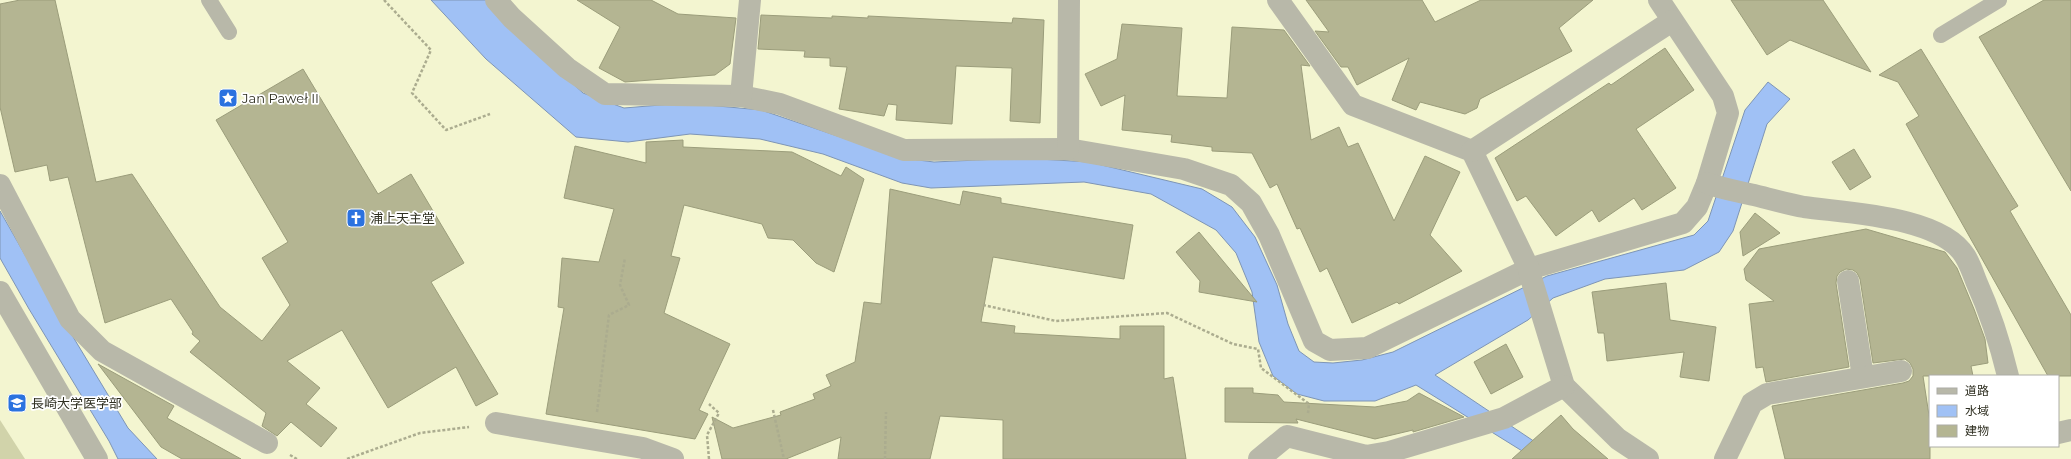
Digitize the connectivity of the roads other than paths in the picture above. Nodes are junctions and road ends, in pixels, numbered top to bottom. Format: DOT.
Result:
graph roads {
  1 [pos="209,0"];
  2 [pos="496,0"];
  3 [pos="750,0"];
  4 [pos="1069,0"];
  5 [pos="1278,0"];
  6 [pos="1659,0"];
  7 [pos="1999,0"];
  8 [pos="1672,21"];
  9 [pos="229,32"];
  10 [pos="1941,35"];
  11 [pos="741,96"];
  12 [pos="1068,148"];
  13 [pos="1472,151"];
  14 [pos="0,185"];
  15 [pos="1714,186"];
  16 [pos="1530,274"];
  17 [pos="1848,281"];
  18 [pos="0,292"];
  19 [pos="1901,371"];
  20 [pos="2008,375"];
  21 [pos="1862,378"];
  22 [pos="1564,386"];
  23 [pos="496,423"];
  24 [pos="2071,430"];
  25 [pos="2059,433"];
  26 [pos="267,443"];
  27 [pos="602,447"];
  28 [pos="97,459"];
  29 [pos="673,459"];
  30 [pos="1260,459"];
  31 [pos="1648,459"];
  32 [pos="1725,459"];
  1 -- 9 [label="lane"];
  2 -- 11 [label="street"];
  3 -- 11 [label="street"];
  4 -- 12 [label="street"];
  5 -- 13 [label="street"];
  6 -- 8 [label="street"];
  7 -- 10 [label="lane"];
  8 -- 13 [label="street"];
  8 -- 15 [label="street"];
  11 -- 12 [label="street"];
  12 -- 16 [label="street"];
  13 -- 16 [label="street"];
  14 -- 26 [label="street"];
  15 -- 16 [label="street"];
  15 -- 20 [label="street"];
  16 -- 22 [label="street"];
  17 -- 21 [label="street"];
  18 -- 28 [label="street"];
  19 -- 21 [label="street"];
  21 -- 32 [label="street"];
  22 -- 30 [label="street"];
  22 -- 31 [label="street"];
  23 -- 27 [label="street"];
  24 -- 25 [label="street"];
  27 -- 29 [label="street"];
}
